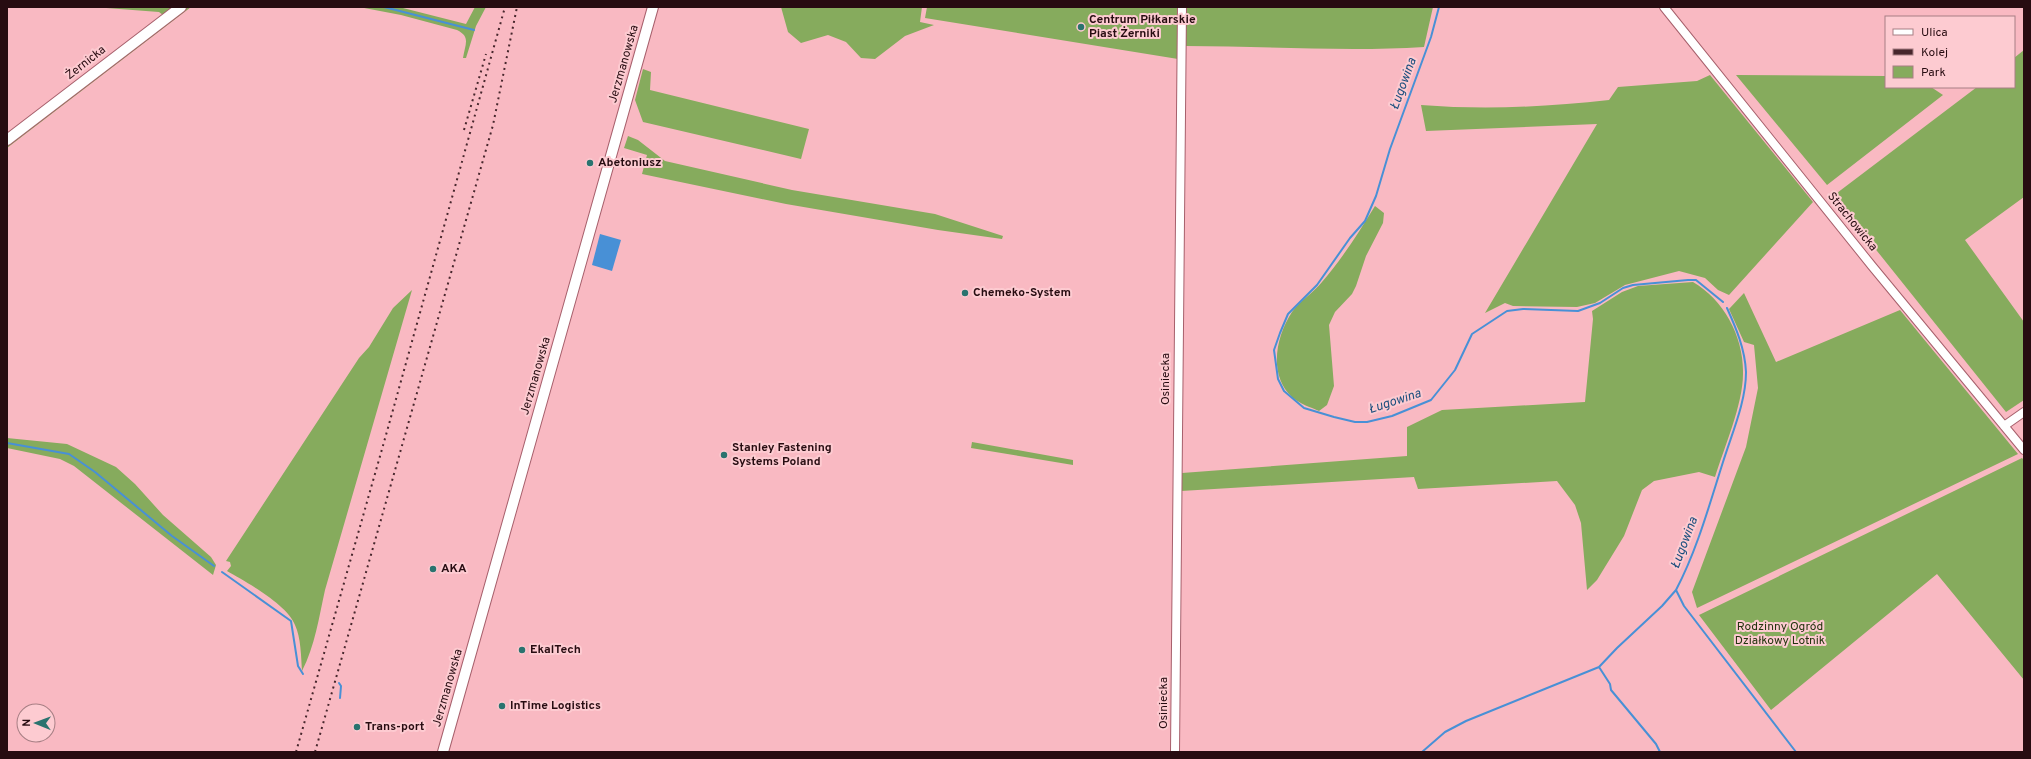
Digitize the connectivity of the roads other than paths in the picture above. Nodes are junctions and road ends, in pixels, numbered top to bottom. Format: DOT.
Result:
graph roads {
  1 [pos="181,7"];
  2 [pos="653,7"];
  3 [pos="1182,7"];
  4 [pos="1664,7"];
  5 [pos="7,140"];
  6 [pos="2024,412"];
  7 [pos="2004,426"];
  8 [pos="2024,450"];
  9 [pos="443,752"];
  10 [pos="1175,752"];
  1 -- 5 [label="street, Żernicka"];
  2 -- 9 [label="street, Jerzmanowska"];
  3 -- 10 [label="street, Osiniecka"];
  4 -- 7 [label="street, Strachowicka"];
  6 -- 7 [label="street"];
  7 -- 8 [label="street, Strachowicka"];
}
